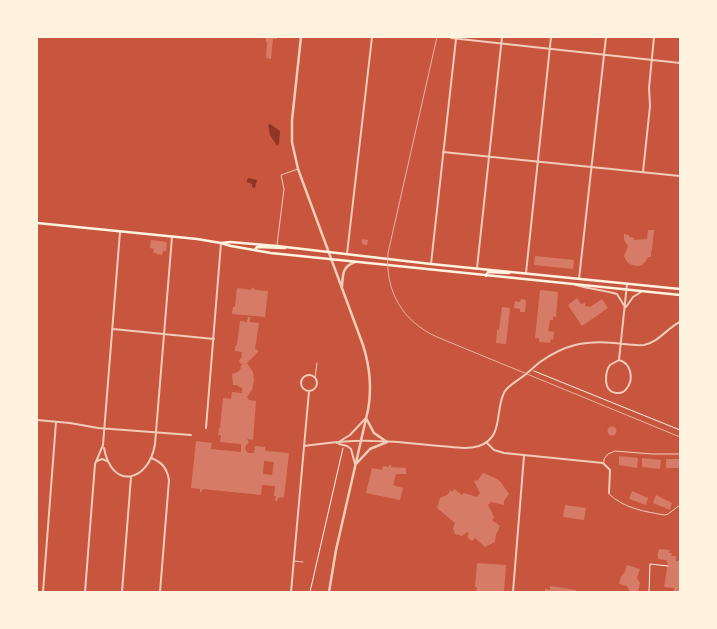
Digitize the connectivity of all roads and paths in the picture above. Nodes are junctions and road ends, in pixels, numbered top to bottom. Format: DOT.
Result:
graph roads {
  1 [pos="301,37"];
  2 [pos="372,37"];
  3 [pos="502,37"];
  4 [pos="551,37"];
  5 [pos="606,37"];
  6 [pos="654,37"];
  7 [pos="451,38"];
  8 [pos="456,39"];
  9 [pos="501,44"];
  10 [pos="550,49"];
  11 [pos="604,54"];
  12 [pos="652,60"];
  13 [pos="680,63"];
  14 [pos="443,152"];
  15 [pos="489,157"];
  16 [pos="538,162"];
  17 [pos="591,168"];
  18 [pos="298,169"];
  19 [pos="643,172"];
  20 [pos="680,176"];
  21 [pos="37,223"];
  22 [pos="120,232"];
  23 [pos="172,237"];
  24 [pos="221,243"];
  25 [pos="277,247"];
  26 [pos="255,250"];
  27 [pos="329,252"];
  28 [pos="347,255"];
  29 [pos="332,259"];
  30 [pos="356,262"];
  31 [pos="431,264"];
  32 [pos="476,268"];
  33 [pos="526,273"];
  34 [pos="486,276"];
  35 [pos="579,279"];
  36 [pos="627,284"];
  37 [pos="576,285"];
  38 [pos="342,287"];
  39 [pos="680,289"];
  40 [pos="627,290"];
  41 [pos="642,292"];
  42 [pos="680,295"];
  43 [pos="625,308"];
  44 [pos="680,322"];
  45 [pos="113,329"];
  46 [pos="164,334"];
  47 [pos="214,339"];
  48 [pos="621,344"];
  49 [pos="619,360"];
  50 [pos="316,363"];
  51 [pos="530,370"];
  52 [pos="315,378"];
  53 [pos="309,391"];
  54 [pos="366,418"];
  55 [pos="37,420"];
  56 [pos="56,422"];
  57 [pos="105,428"];
  58 [pos="206,428"];
  59 [pos="680,430"];
  60 [pos="156,433"];
  61 [pos="191,435"];
  62 [pos="360,441"];
  63 [pos="387,442"];
  64 [pos="486,442"];
  65 [pos="336,443"];
  66 [pos="104,446"];
  67 [pos="304,446"];
  68 [pos="343,448"];
  69 [pos="680,454"];
  70 [pos="524,456"];
  71 [pos="151,458"];
  72 [pos="96,461"];
  73 [pos="108,462"];
  74 [pos="603,463"];
  75 [pos="356,465"];
  76 [pos="131,477"];
  77 [pos="609,493"];
  78 [pos="680,504"];
  79 [pos="294,561"];
  80 [pos="303,562"];
  81 [pos="668,566"];
  82 [pos="43,592"];
  83 [pos="85,592"];
  84 [pos="122,592"];
  85 [pos="160,592"];
  86 [pos="291,592"];
  87 [pos="310,592"];
  88 [pos="329,592"];
  89 [pos="513,592"];
  90 [pos="649,592"];
  1 -- 18 [label="street"];
  2 -- 28 [label="street"];
  3 -- 9 [label="street"];
  4 -- 10 [label="street"];
  5 -- 11 [label="street"];
  6 -- 12 [label="street"];
  7 -- 8 [label="street"];
  8 -- 9 [label="street"];
  8 -- 14 [label="street"];
  9 -- 10 [label="street"];
  9 -- 15 [label="street"];
  10 -- 11 [label="street"];
  10 -- 16 [label="street"];
  11 -- 12 [label="street"];
  11 -- 17 [label="street"];
  12 -- 13 [label="street"];
  12 -- 19 [label="street"];
  14 -- 15 [label="street"];
  14 -- 31 [label="street"];
  15 -- 16 [label="street"];
  15 -- 32 [label="street"];
  16 -- 17 [label="street"];
  16 -- 33 [label="street"];
  17 -- 19 [label="street"];
  17 -- 35 [label="street"];
  18 -- 25 [label="lane"];
  18 -- 27 [label="street"];
  19 -- 20 [label="street"];
  21 -- 22 [label="main road"];
  22 -- 23 [label="main road"];
  22 -- 45 [label="street"];
  23 -- 24 [label="main road"];
  23 -- 46 [label="street"];
  24 -- 25 [label="main road"];
  24 -- 26 [label="main road"];
  24 -- 47 [label="street"];
  25 -- 26 [label="main road"];
  25 -- 27 [label="main road"];
  26 -- 29 [label="main road"];
  27 -- 28 [label="main road"];
  27 -- 29 [label="street"];
  28 -- 31 [label="main road"];
  29 -- 30 [label="main road"];
  29 -- 38 [label="street"];
  30 -- 34 [label="main road"];
  30 -- 38 [label="street"];
  31 -- 32 [label="main road"];
  32 -- 33 [label="main road"];
  33 -- 34 [label="main road"];
  33 -- 35 [label="main road"];
  34 -- 37 [label="main road"];
  35 -- 36 [label="main road"];
  36 -- 39 [label="main road"];
  36 -- 40 [label="street"];
  37 -- 40 [label="main road"];
  37 -- 43 [label="street"];
  38 -- 54 [label="street"];
  40 -- 41 [label="main road"];
  40 -- 43 [label="street"];
  41 -- 42 [label="main road"];
  41 -- 43 [label="street"];
  43 -- 48 [label="street"];
  44 -- 48 [label="street"];
  45 -- 46 [label="street"];
  45 -- 57 [label="street"];
  46 -- 47 [label="street"];
  46 -- 60 [label="street"];
  47 -- 58 [label="street"];
  48 -- 49 [label="street"];
  48 -- 51 [label="street"];
  49 -- 49 [label="street"];
  50 -- 52 [label="lane"];
  51 -- 59 [label="path"];
  51 -- 64 [label="street"];
  52 -- 53 [label="street"];
  52 -- 53 [label="street"];
  53 -- 67 [label="street"];
  54 -- 62 [label="street"];
  54 -- 63 [label="street"];
  54 -- 65 [label="street"];
  55 -- 56 [label="street"];
  56 -- 57 [label="street"];
  56 -- 82 [label="street"];
  57 -- 60 [label="street"];
  57 -- 66 [label="street"];
  60 -- 61 [label="street"];
  60 -- 71 [label="street"];
  62 -- 63 [label="street"];
  62 -- 65 [label="street"];
  62 -- 75 [label="street"];
  63 -- 64 [label="street"];
  63 -- 75 [label="street"];
  64 -- 70 [label="street"];
  65 -- 67 [label="street"];
  65 -- 75 [label="street"];
  66 -- 72 [label="street"];
  66 -- 73 [label="street"];
  67 -- 79 [label="street"];
  68 -- 87 [label="path"];
  69 -- 74 [label="lane"];
  70 -- 74 [label="street"];
  70 -- 89 [label="street"];
  71 -- 76 [label="street"];
  71 -- 85 [label="street"];
  72 -- 73 [label="street"];
  72 -- 83 [label="street"];
  73 -- 76 [label="street"];
  74 -- 77 [label="street"];
  75 -- 88 [label="street"];
  76 -- 84 [label="street"];
  77 -- 78 [label="lane"];
  79 -- 80 [label="lane"];
  79 -- 86 [label="street"];
  81 -- 90 [label="path"];
}
